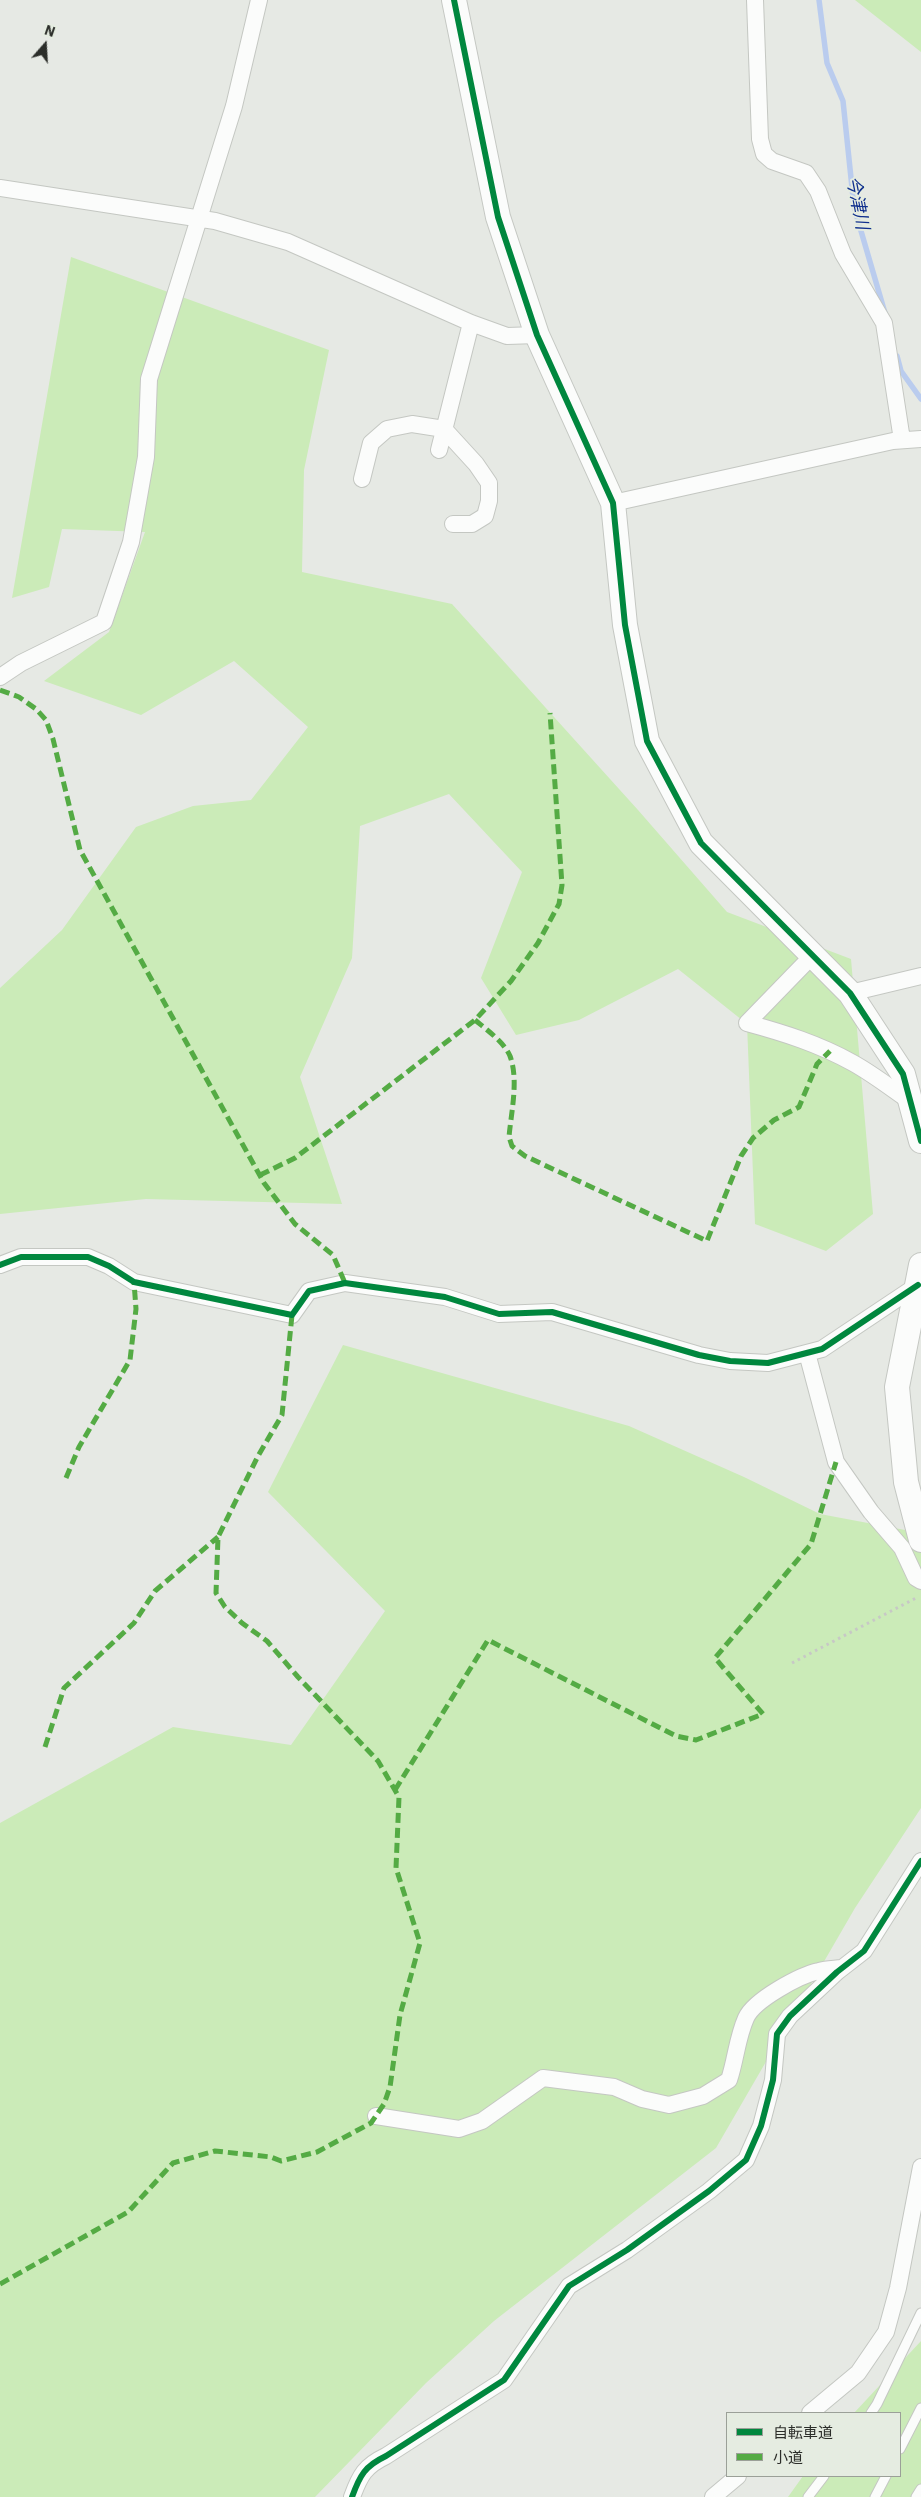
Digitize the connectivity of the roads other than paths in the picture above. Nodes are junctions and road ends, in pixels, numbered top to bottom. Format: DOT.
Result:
graph roads {
  1 [pos="259,0"];
  2 [pos="454,0"];
  3 [pos="756,0"];
  4 [pos="0,188"];
  5 [pos="198,218"];
  6 [pos="471,323"];
  7 [pos="537,335"];
  8 [pos="444,429"];
  9 [pos="921,439"];
  10 [pos="902,440"];
  11 [pos="439,450"];
  12 [pos="362,479"];
  13 [pos="613,503"];
  14 [pos="453,524"];
  15 [pos="0,677"];
  16 [pos="813,955"];
  17 [pos="921,976"];
  18 [pos="850,993"];
  19 [pos="911,1102"];
  20 [pos="921,1141"];
  21 [pos="0,1265"];
  22 [pos="919,1275"];
  23 [pos="807,1353"];
  24 [pos="921,1540"];
  25 [pos="921,1581"];
  26 [pos="921,1861"];
  27 [pos="842,1968"];
  28 [pos="376,2116"];
  29 [pos="921,2167"];
  30 [pos="921,2313"];
  31 [pos="921,2408"];
  32 [pos="811,2412"];
  33 [pos="872,2412"];
  34 [pos="901,2447"];
  35 [pos="737,2477"];
  36 [pos="823,2477"];
  37 [pos="885,2477"];
  38 [pos="921,2489"];
  39 [pos="352,2497"];
  40 [pos="713,2497"];
  41 [pos="808,2497"];
  42 [pos="875,2497"];
  43 [pos="916,2497"];
  1 -- 5 [label="street"];
  2 -- 7 [label="street"];
  3 -- 10 [label="street"];
  4 -- 5 [label="street"];
  5 -- 6 [label="street"];
  5 -- 15 [label="street"];
  6 -- 7 [label="street"];
  6 -- 8 [label="street"];
  7 -- 13 [label="street"];
  8 -- 11 [label="street"];
  8 -- 12 [label="street"];
  8 -- 14 [label="street"];
  9 -- 10 [label="street"];
  10 -- 13 [label="street"];
  13 -- 16 [label="street"];
  16 -- 18 [label="street"];
  16 -- 19 [label="street"];
  17 -- 18 [label="street"];
  18 -- 19 [label="street"];
  19 -- 20 [label="street"];
  21 -- 23 [label="street"];
  22 -- 23 [label="street"];
  22 -- 24 [label="street"];
  23 -- 25 [label="street"];
  26 -- 27 [label="street"];
  27 -- 28 [label="street"];
  27 -- 39 [label="street"];
  29 -- 32 [label="street"];
  30 -- 33 [label="lane"];
  31 -- 34 [label="lane"];
  35 -- 40 [label="street"];
  36 -- 41 [label="lane"];
  37 -- 42 [label="lane"];
  38 -- 43 [label="lane"];
}
